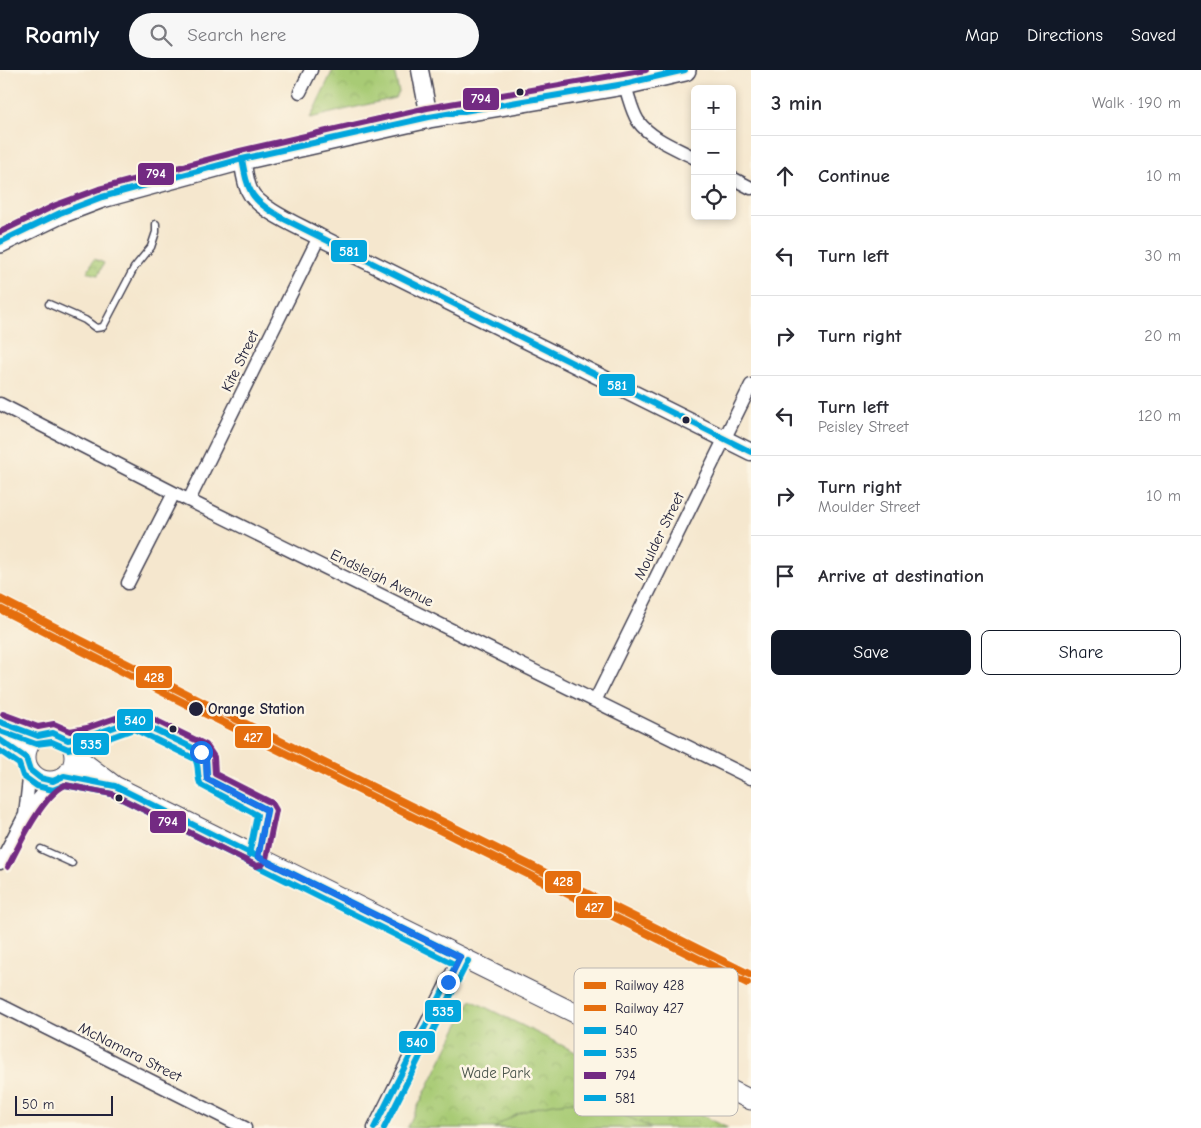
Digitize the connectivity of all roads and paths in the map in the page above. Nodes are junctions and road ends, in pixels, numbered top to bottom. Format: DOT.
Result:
graph roads {
  1 [pos="311,70"];
  2 [pos="420,70"];
  3 [pos="685,70"];
  4 [pos="625,77"];
  5 [pos="300,92"];
  6 [pos="429,117"];
  7 [pos="691,156"];
  8 [pos="242,160"];
  9 [pos="736,180"];
  10 [pos="751,188"];
  11 [pos="156,224"];
  12 [pos="319,237"];
  13 [pos="0,242"];
  14 [pos="49,304"];
  15 [pos="751,385"];
  16 [pos="0,404"];
  17 [pos="725,439"];
  18 [pos="751,452"];
  19 [pos="174,493"];
  20 [pos="189,500"];
  21 [pos="128,584"];
  22 [pos="595,701"];
  23 [pos="0,722"];
  24 [pos="38,736"];
  25 [pos="0,740"];
  26 [pos="71,747"];
  27 [pos="28,764"];
  28 [pos="58,778"];
  29 [pos="751,778"];
  30 [pos="115,786"];
  31 [pos="25,815"];
  32 [pos="41,849"];
  33 [pos="258,857"];
  34 [pos="0,863"];
  35 [pos="72,863"];
  36 [pos="460,957"];
  37 [pos="0,1005"];
  38 [pos="574,1013"];
  39 [pos="738,1094"];
  40 [pos="751,1100"];
  41 [pos="245,1128"];
  42 [pos="374,1128"];
  1 -- 5 [label="street"];
  2 -- 6 [label="street"];
  3 -- 4 [label="highway"];
  4 -- 6 [label="highway"];
  4 -- 7 [label="street"];
  6 -- 8 [label="highway"];
  8 -- 12 [label="street"];
  8 -- 13 [label="highway"];
  9 -- 10 [label="street"];
  11 -- 14 [label="lane"];
  12 -- 17 [label="street"];
  12 -- 20 [label="street, Kite Street"];
  15 -- 17 [label="street, Moulder Street"];
  16 -- 19 [label="street, Endsleigh Avenue"];
  17 -- 18 [label="street"];
  17 -- 22 [label="street, Moulder Street"];
  19 -- 20 [label="street, Endsleigh Avenue"];
  19 -- 21 [label="street"];
  20 -- 22 [label="street, Endsleigh Avenue"];
  22 -- 29 [label="street, Endsleigh Avenue"];
  23 -- 24 [label="main road"];
  24 -- 26 [label="main road"];
  24 -- 27 [label="main road"];
  25 -- 27 [label="main road"];
  26 -- 28 [label="main road"];
  26 -- 30 [label="main road"];
  26 -- 33 [label="lane"];
  27 -- 28 [label="main road"];
  27 -- 31 [label="street"];
  28 -- 30 [label="main road"];
  28 -- 31 [label="street"];
  30 -- 33 [label="main road"];
  31 -- 34 [label="street"];
  32 -- 35 [label="lane"];
  33 -- 36 [label="main road"];
  36 -- 38 [label="main road"];
  36 -- 42 [label="street"];
  37 -- 41 [label="street, McNamara Street"];
  39 -- 40 [label="main road"];
}
